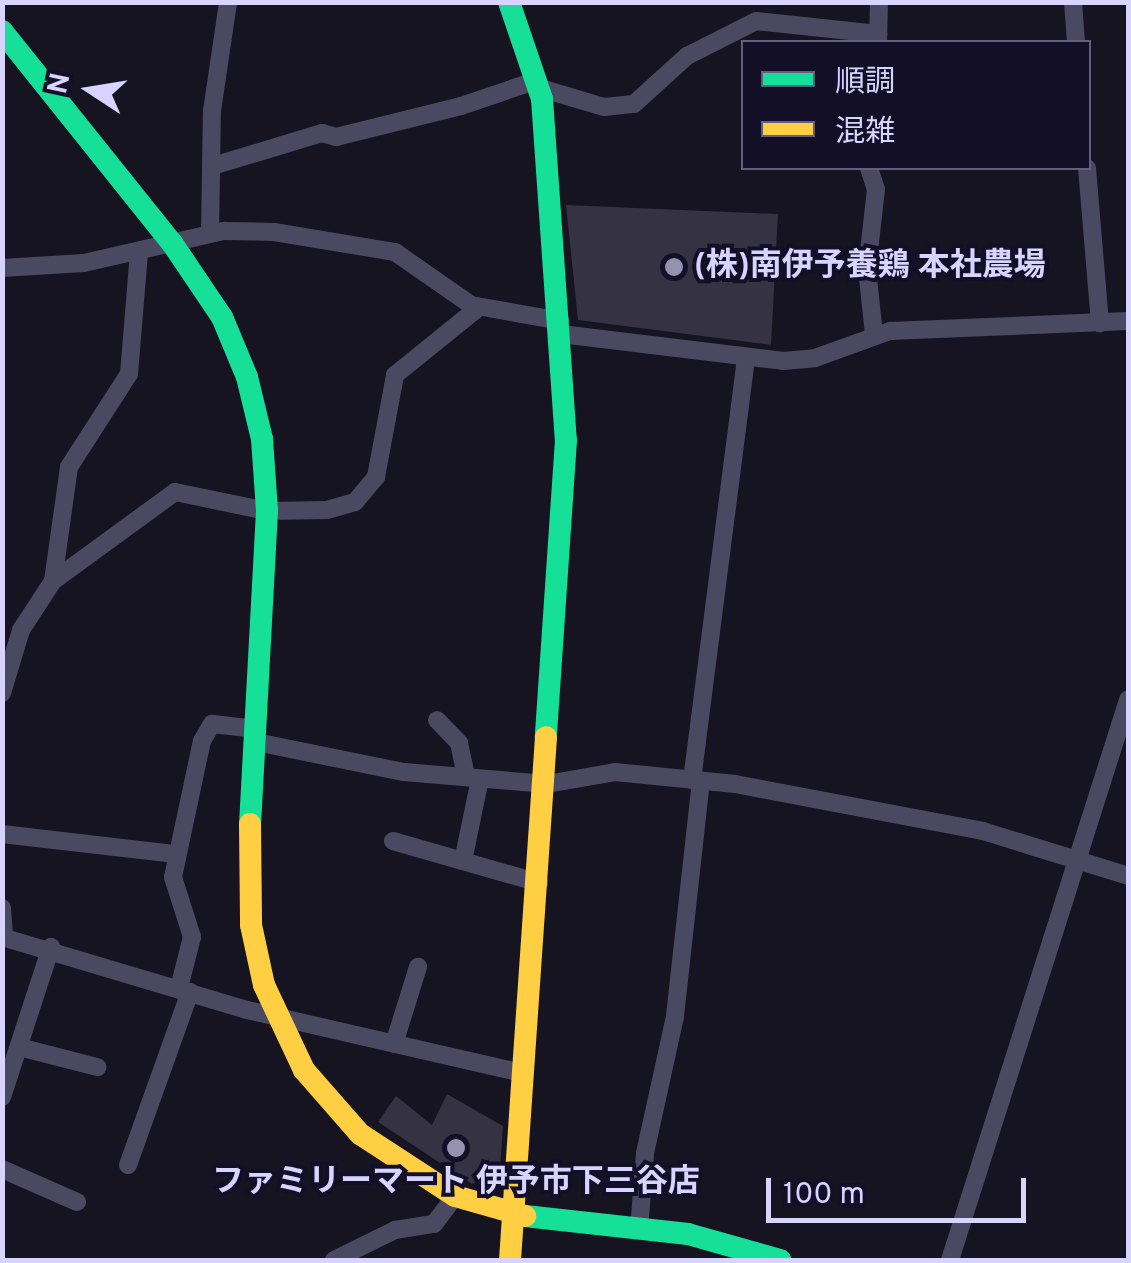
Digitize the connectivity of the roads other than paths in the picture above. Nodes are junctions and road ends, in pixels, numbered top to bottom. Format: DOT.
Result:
graph roads {
  1 [pos="228,2"];
  2 [pos="510,2"];
  3 [pos="878,2"];
  4 [pos="1073,2"];
  5 [pos="2,31"];
  6 [pos="878,38"];
  7 [pos="1076,40"];
  8 [pos="539,84"];
  9 [pos="216,165"];
  10 [pos="870,170"];
  11 [pos="1087,170"];
  12 [pos="210,234"];
  13 [pos="172,243"];
  14 [pos="139,253"];
  15 [pos="2,268"];
  16 [pos="478,308"];
  17 [pos="1128,320"];
  18 [pos="1100,323"];
  19 [pos="561,327"];
  20 [pos="874,335"];
  21 [pos="746,359"];
  22 [pos="267,510"];
  23 [pos="52,582"];
  24 [pos="2,693"];
  25 [pos="1128,700"];
  26 [pos="437,720"];
  27 [pos="257,736"];
  28 [pos="473,778"];
  29 [pos="697,781"];
  30 [pos="548,784"];
  31 [pos="2,834"];
  32 [pos="393,842"];
  33 [pos="176,854"];
  34 [pos="1078,860"];
  35 [pos="463,861"];
  36 [pos="1128,876"];
  37 [pos="539,883"];
  38 [pos="2,908"];
  39 [pos="3,937"];
  40 [pos="52,946"];
  41 [pos="418,967"];
  42 [pos="184,990"];
  43 [pos="276,1017"];
  44 [pos="394,1044"];
  45 [pos="18,1047"];
  46 [pos="97,1068"];
  47 [pos="524,1072"];
  48 [pos="2,1096"];
  49 [pos="128,1165"];
  50 [pos="2,1168"];
  51 [pos="455,1196"];
  52 [pos="76,1202"];
  53 [pos="511,1214"];
  54 [pos="640,1230"];
  55 [pos="334,1260"];
  56 [pos="510,1260"];
  57 [pos="780,1260"];
  58 [pos="950,1260"];
  1 -- 9 [label="street"];
  2 -- 8 [label="street"];
  3 -- 6 [label="street"];
  4 -- 7 [label="street"];
  5 -- 13 [label="street"];
  6 -- 8 [label="street"];
  8 -- 9 [label="street"];
  8 -- 19 [label="street"];
  9 -- 12 [label="street"];
  10 -- 20 [label="street"];
  11 -- 18 [label="street"];
  12 -- 13 [label="street"];
  12 -- 16 [label="street"];
  13 -- 14 [label="street"];
  13 -- 22 [label="street"];
  14 -- 15 [label="street"];
  14 -- 23 [label="street"];
  16 -- 19 [label="street"];
  16 -- 22 [label="street"];
  17 -- 18 [label="street"];
  18 -- 20 [label="street"];
  19 -- 21 [label="street"];
  19 -- 30 [label="street"];
  20 -- 21 [label="street"];
  21 -- 29 [label="street"];
  22 -- 23 [label="street"];
  22 -- 27 [label="street"];
  23 -- 24 [label="street"];
  25 -- 34 [label="street"];
  26 -- 28 [label="street"];
  27 -- 28 [label="street"];
  27 -- 33 [label="street"];
  27 -- 43 [label="street"];
  28 -- 30 [label="street"];
  28 -- 35 [label="street"];
  29 -- 30 [label="street"];
  29 -- 34 [label="street"];
  29 -- 54 [label="street"];
  30 -- 37 [label="street"];
  31 -- 33 [label="street"];
  32 -- 35 [label="street"];
  33 -- 42 [label="street"];
  34 -- 36 [label="street"];
  34 -- 58 [label="street"];
  35 -- 37 [label="street"];
  37 -- 47 [label="street"];
  38 -- 39 [label="street"];
  39 -- 40 [label="street"];
  40 -- 42 [label="street"];
  40 -- 45 [label="street"];
  41 -- 44 [label="street"];
  42 -- 43 [label="street"];
  42 -- 49 [label="street"];
  43 -- 44 [label="street"];
  43 -- 51 [label="street"];
  44 -- 47 [label="street"];
  45 -- 46 [label="street"];
  45 -- 48 [label="street"];
  47 -- 53 [label="street"];
  50 -- 52 [label="street"];
  51 -- 53 [label="street"];
  51 -- 55 [label="street"];
  53 -- 54 [label="street"];
  53 -- 56 [label="street"];
  54 -- 57 [label="street"];
}
